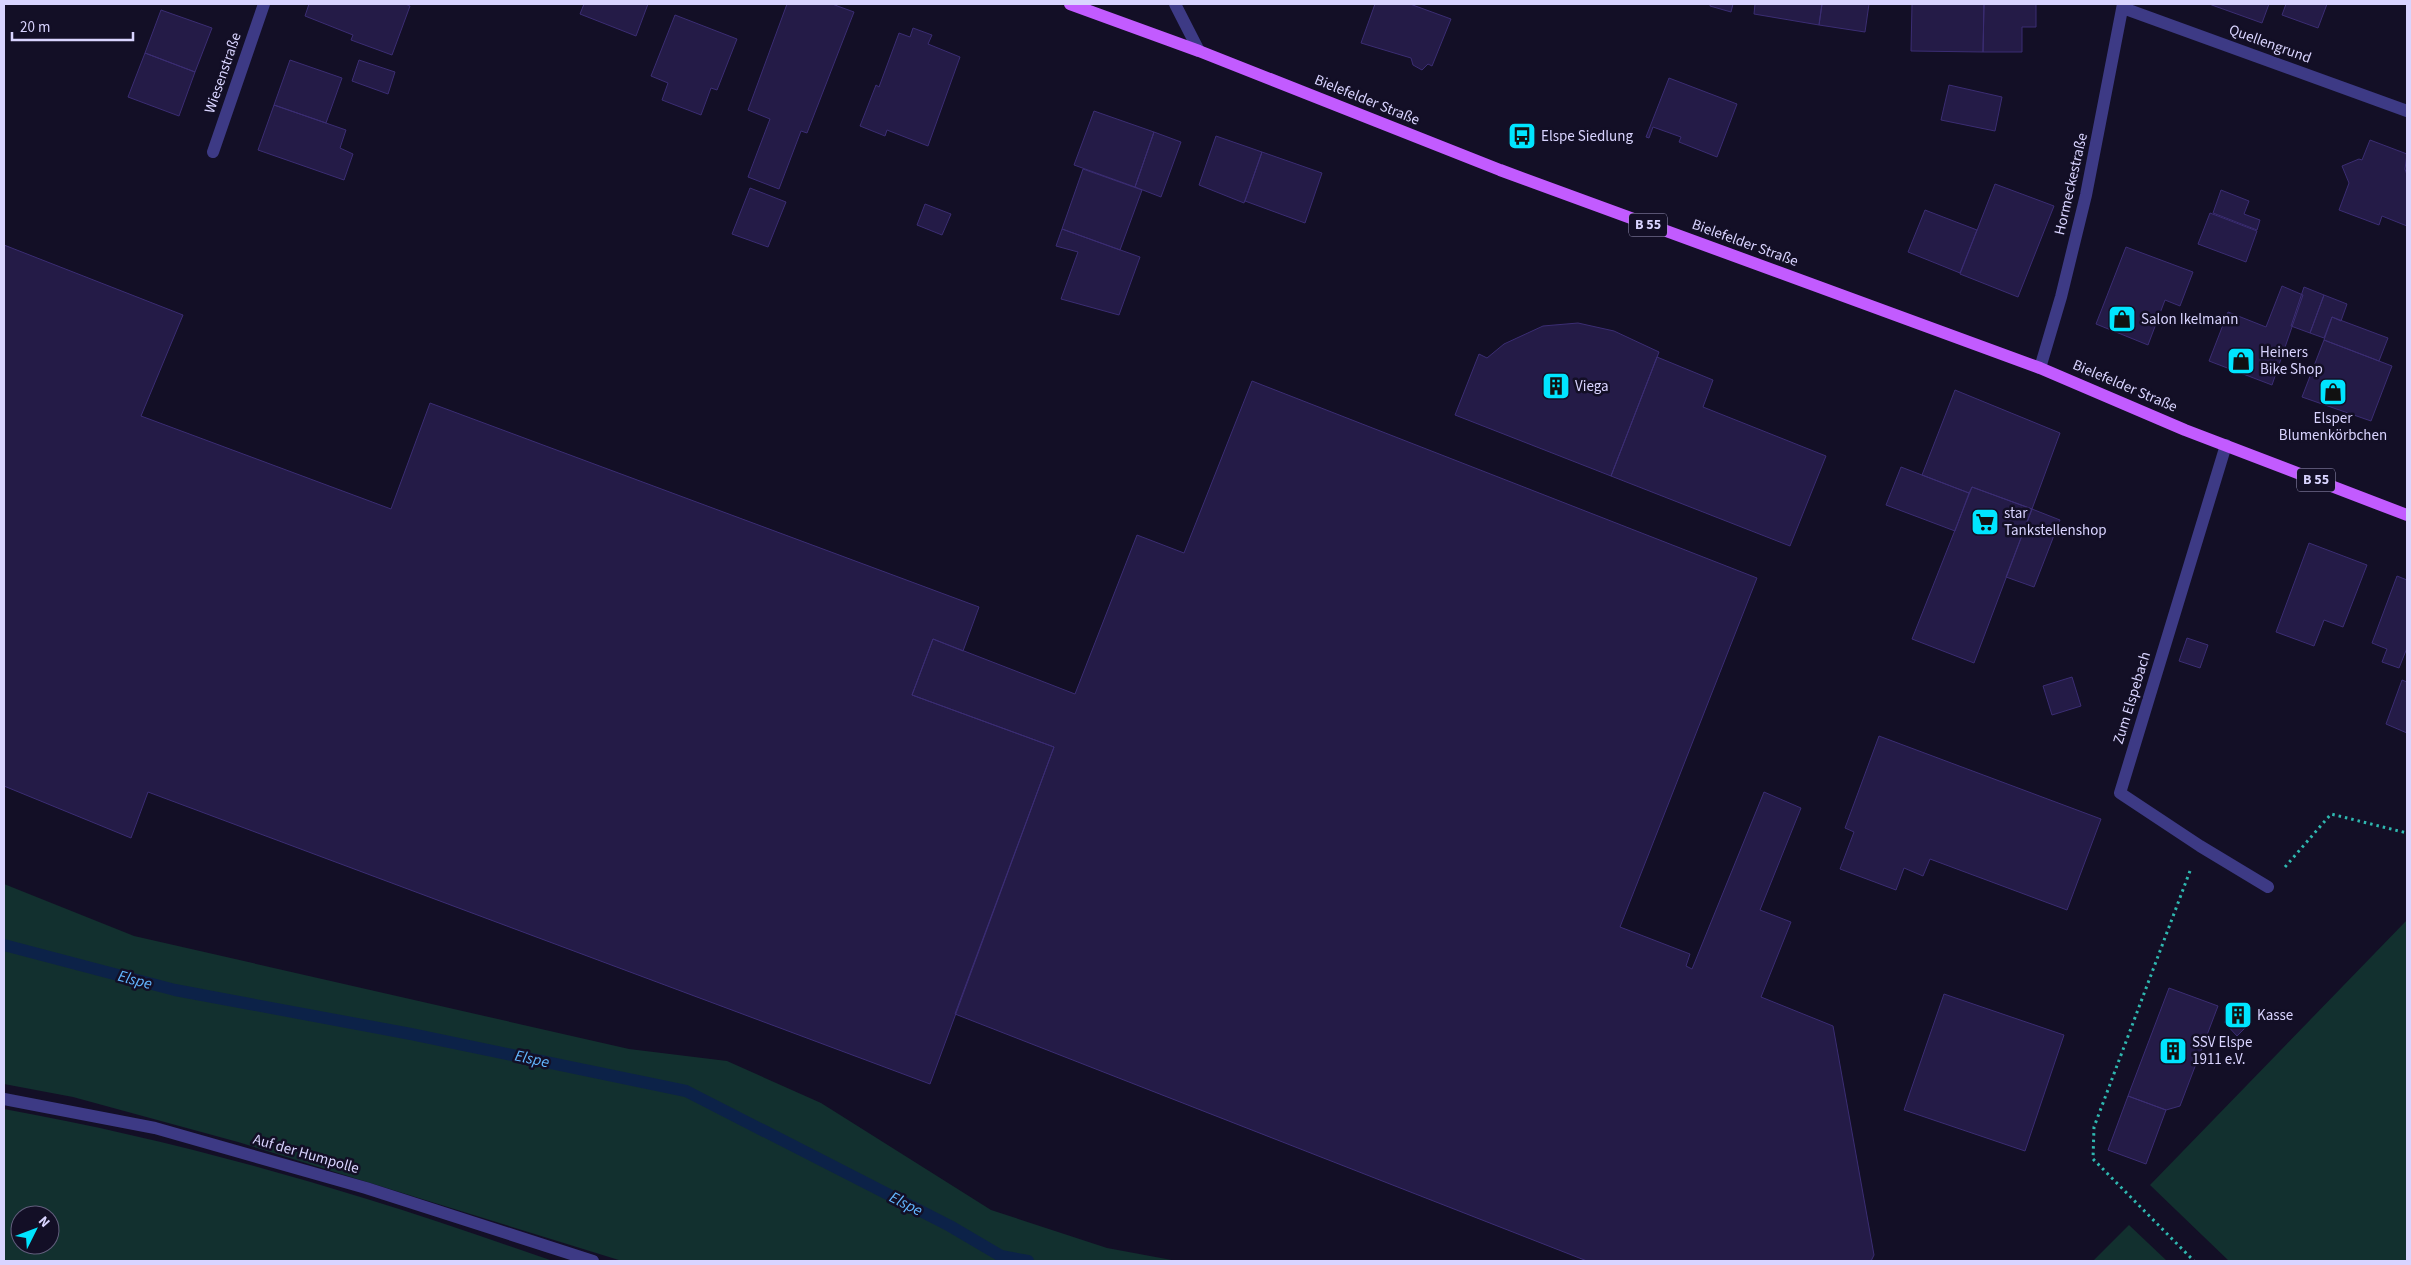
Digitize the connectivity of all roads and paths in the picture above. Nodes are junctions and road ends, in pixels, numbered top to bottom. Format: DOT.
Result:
graph roads {
  1 [pos="264,4"];
  2 [pos="1070,4"];
  3 [pos="1175,4"];
  4 [pos="2123,6"];
  5 [pos="1199,50"];
  6 [pos="2407,110"];
  7 [pos="213,152"];
  8 [pos="2040,368"];
  9 [pos="2226,445"];
  10 [pos="2407,515"];
  11 [pos="2407,833"];
  12 [pos="2200,846"];
  13 [pos="2268,886"];
  14 [pos="4,1099"];
  15 [pos="593,1261"];
  16 [pos="2194,1261"];
  1 -- 7 [label="street, Wiesenstraße"];
  2 -- 5 [label="main road, Bielefelder Straße / B 55"];
  3 -- 5 [label="street"];
  4 -- 6 [label="street, Quellengrund"];
  4 -- 8 [label="street, Hormeckestraße"];
  5 -- 8 [label="main road, Bielefelder Straße / B 55"];
  8 -- 9 [label="main road, Bielefelder Straße / B 55"];
  9 -- 10 [label="main road, Bielefelder Straße / B 55"];
  9 -- 12 [label="street, Zum Elspebach"];
  11 -- 13 [label="path"];
  12 -- 13 [label="street, Zum Elspebach"];
  12 -- 16 [label="path"];
  14 -- 15 [label="street, Auf der Humpolle"];
}
